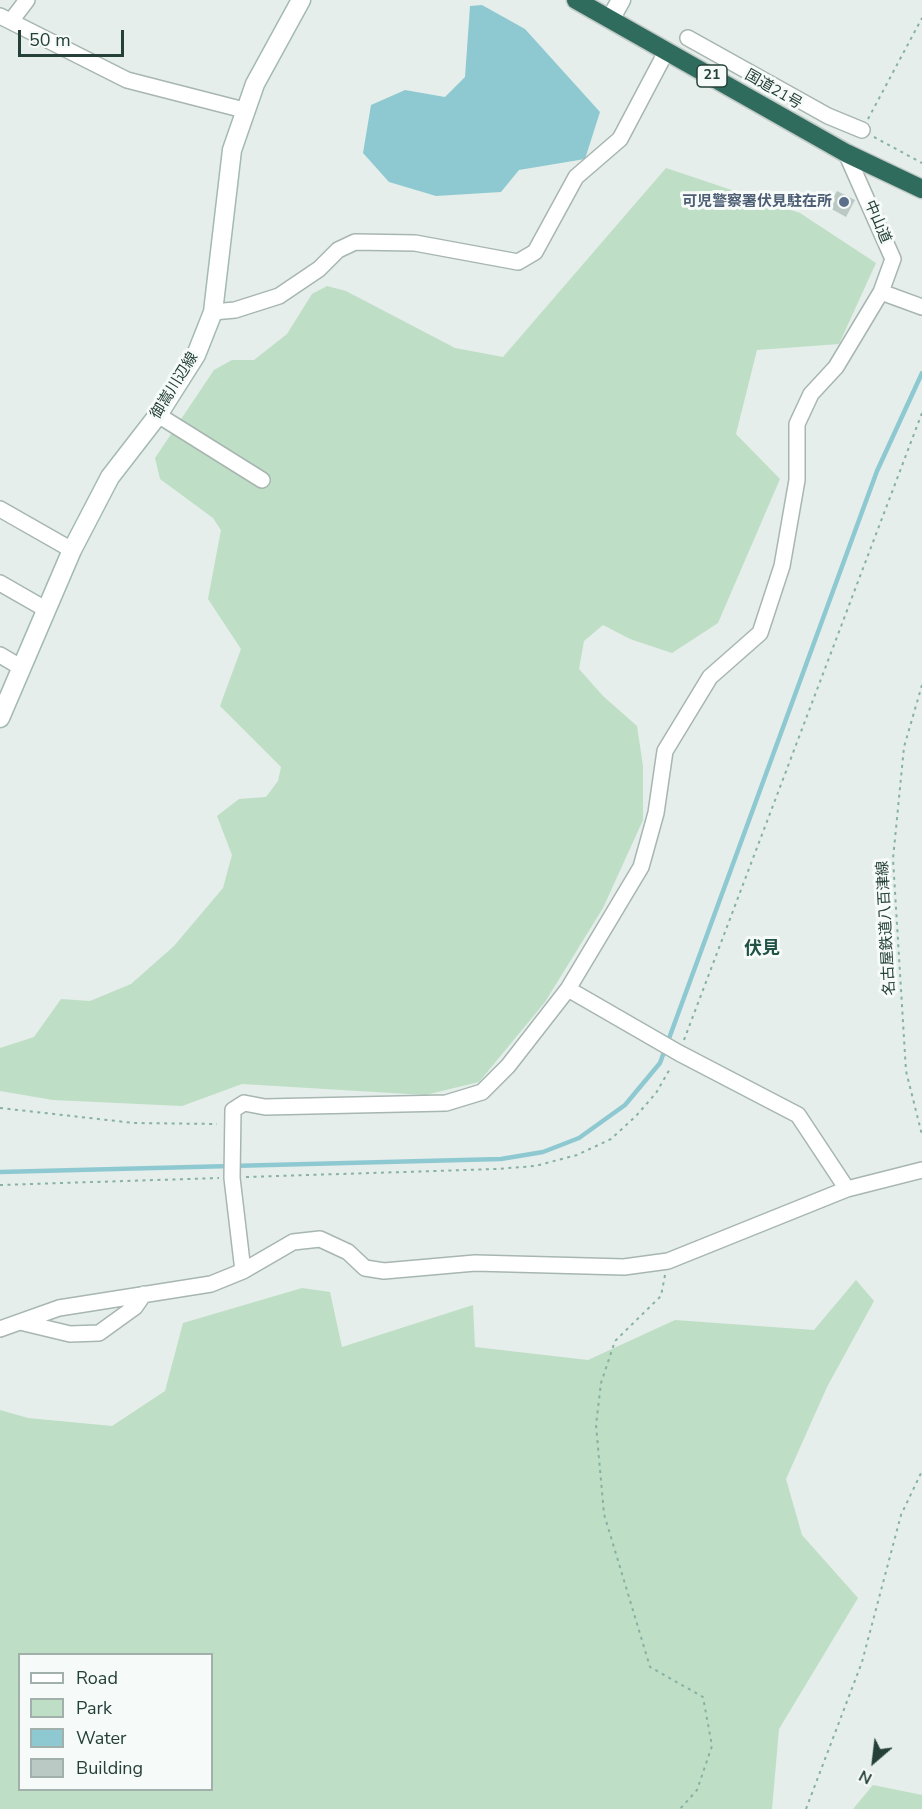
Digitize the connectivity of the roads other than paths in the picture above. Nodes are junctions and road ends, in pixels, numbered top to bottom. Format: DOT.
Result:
graph roads {
  1 [pos="27,0"];
  2 [pos="301,0"];
  3 [pos="576,0"];
  4 [pos="621,0"];
  5 [pos="6,18"];
  6 [pos="611,18"];
  7 [pos="688,38"];
  8 [pos="667,50"];
  9 [pos="244,110"];
  10 [pos="862,130"];
  11 [pos="846,153"];
  12 [pos="922,189"];
  13 [pos="881,292"];
  14 [pos="922,307"];
  15 [pos="213,312"];
  16 [pos="158,415"];
  17 [pos="262,480"];
  18 [pos="0,509"];
  19 [pos="72,550"];
  20 [pos="0,583"];
  21 [pos="47,610"];
  22 [pos="0,655"];
  23 [pos="22,668"];
  24 [pos="4,696"];
  25 [pos="0,718"];
  26 [pos="568,989"];
  27 [pos="921,1174"];
  28 [pos="847,1189"];
  29 [pos="243,1271"];
  30 [pos="144,1294"];
  31 [pos="20,1322"];
  32 [pos="0,1329"];
  1 -- 5 [label="street"];
  2 -- 9 [label="main road, 御嵩川辺線"];
  3 -- 6 [label="highway, 国道21号 / 21"];
  4 -- 6 [label="main road"];
  5 -- 9 [label="street"];
  6 -- 8 [label="highway, 国道21号 / 21"];
  7 -- 10 [label="street"];
  8 -- 11 [label="highway, 国道21号 / 21"];
  8 -- 15 [label="street"];
  9 -- 15 [label="main road, 御嵩川辺線"];
  11 -- 12 [label="highway, 国道21号 / 21"];
  11 -- 13 [label="street, 中山道"];
  13 -- 14 [label="street"];
  13 -- 26 [label="street, 中山道"];
  15 -- 16 [label="main road, 御嵩川辺線"];
  16 -- 17 [label="street"];
  16 -- 19 [label="main road, 御嵩川辺線"];
  18 -- 19 [label="street"];
  19 -- 21 [label="main road, 御嵩川辺線"];
  20 -- 21 [label="street"];
  21 -- 23 [label="main road, 御嵩川辺線"];
  22 -- 23 [label="street"];
  23 -- 24 [label="main road, 御嵩川辺線"];
  24 -- 25 [label="main road, 御嵩川辺線"];
  26 -- 28 [label="street"];
  26 -- 29 [label="street, 中山道"];
  27 -- 28 [label="street"];
  28 -- 29 [label="street"];
  29 -- 30 [label="street"];
  30 -- 31 [label="street"];
  30 -- 31 [label="street"];
  31 -- 32 [label="street"];
}
